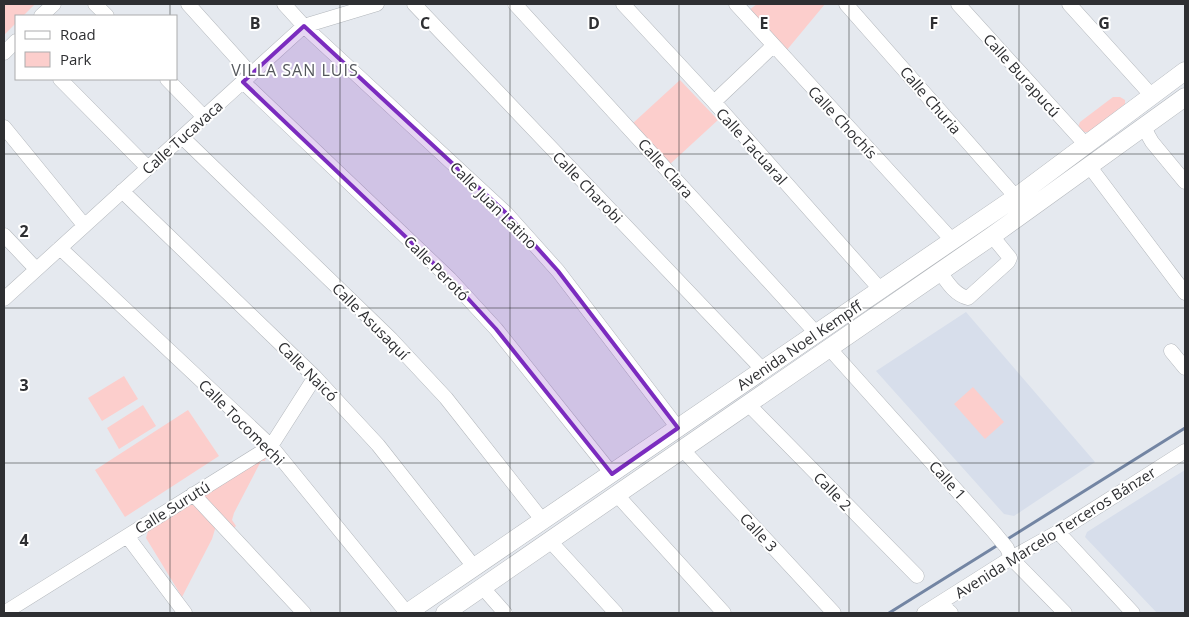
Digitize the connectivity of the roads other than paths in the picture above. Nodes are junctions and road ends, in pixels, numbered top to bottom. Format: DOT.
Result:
graph roads {
  1 [pos="54,4"];
  2 [pos="95,4"];
  3 [pos="188,4"];
  4 [pos="284,4"];
  5 [pos="377,4"];
  6 [pos="414,4"];
  7 [pos="515,4"];
  8 [pos="622,4"];
  9 [pos="736,4"];
  10 [pos="846,4"];
  11 [pos="958,4"];
  12 [pos="1069,4"];
  13 [pos="42,15"];
  14 [pos="106,15"];
  15 [pos="304,26"];
  16 [pos="15,42"];
  17 [pos="773,46"];
  18 [pos="4,53"];
  19 [pos="1185,71"];
  20 [pos="247,78"];
  21 [pos="61,80"];
  22 [pos="168,80"];
  23 [pos="1152,96"];
  24 [pos="1185,97"];
  25 [pos="714,102"];
  26 [pos="204,117"];
  27 [pos="4,127"];
  28 [pos="1144,128"];
  29 [pos="182,137"];
  30 [pos="1082,149"];
  31 [pos="1110,152"];
  32 [pos="1090,167"];
  33 [pos="148,168"];
  34 [pos="1185,182"];
  35 [pos="122,191"];
  36 [pos="1016,196"];
  37 [pos="1047,197"];
  38 [pos="84,226"];
  39 [pos="4,235"];
  40 [pos="992,236"];
  41 [pos="952,240"];
  42 [pos="60,248"];
  43 [pos="36,269"];
  44 [pos="940,272"];
  45 [pos="876,292"];
  46 [pos="1185,293"];
  47 [pos="4,299"];
  48 [pos="816,333"];
  49 [pos="829,348"];
  50 [pos="1171,351"];
  51 [pos="766,368"];
  52 [pos="1185,368"];
  53 [pos="315,377"];
  54 [pos="749,405"];
  55 [pos="678,428"];
  56 [pos="271,446"];
  57 [pos="1185,451"];
  58 [pos="679,453"];
  59 [pos="612,474"];
  60 [pos="193,494"];
  61 [pos="617,495"];
  62 [pos="544,521"];
  63 [pos="1058,532"];
  64 [pos="127,536"];
  65 [pos="556,537"];
  66 [pos="1009,553"];
  67 [pos="475,568"];
  68 [pos="917,576"];
  69 [pos="460,579"];
  70 [pos="483,588"];
  71 [pos="940,603"];
  72 [pos="4,613"];
  73 [pos="185,613"];
  74 [pos="304,613"];
  75 [pos="407,613"];
  76 [pos="429,613"];
  77 [pos="445,613"];
  78 [pos="505,613"];
  79 [pos="616,613"];
  80 [pos="724,613"];
  81 [pos="834,613"];
  82 [pos="924,613"];
  83 [pos="951,613"];
  84 [pos="1065,613"];
  85 [pos="1133,613"];
  1 -- 13 [label="street"];
  2 -- 14 [label="street"];
  3 -- 20 [label="street, Calle Perotó"];
  4 -- 15 [label="street, Calle Juan Latino"];
  5 -- 15 [label="street, Calle Tucavaca"];
  6 -- 51 [label="street, Calle Charobi"];
  7 -- 48 [label="street, Calle Clara"];
  8 -- 25 [label="street, Calle Tacuaral"];
  9 -- 17 [label="street, Calle Chochís"];
  10 -- 36 [label="street, Calle Churia"];
  11 -- 30 [label="street, Calle Burapucú"];
  12 -- 23 [label="street"];
  15 -- 20 [label="street, Calle Tucavaca"];
  15 -- 55 [label="street, Calle Juan Latino"];
  16 -- 18 [label="street"];
  17 -- 25 [label="street"];
  17 -- 41 [label="street, Calle Chochís"];
  19 -- 23 [label="main road, Avenida Noel Kempff"];
  20 -- 26 [label="street, Calle Tucavaca"];
  20 -- 59 [label="street, Calle Perotó"];
  21 -- 33 [label="street"];
  22 -- 26 [label="street"];
  23 -- 30 [label="main road, Avenida Noel Kempff"];
  23 -- 31 [label="main road"];
  24 -- 28 [label="main road, Avenida Noel Kempff"];
  25 -- 45 [label="street, Calle Tacuaral"];
  26 -- 29 [label="street, Calle Tucavaca"];
  27 -- 38 [label="street"];
  28 -- 31 [label="main road, Avenida Noel Kempff"];
  28 -- 34 [label="street"];
  29 -- 33 [label="street, Calle Tucavaca"];
  29 -- 62 [label="street, Calle Asusaquí"];
  30 -- 36 [label="main road, Avenida Noel Kempff"];
  30 -- 37 [label="main road"];
  31 -- 32 [label="main road, Avenida Noel Kempff"];
  32 -- 37 [label="main road, Avenida Noel Kempff"];
  32 -- 46 [label="street"];
  33 -- 35 [label="street, Calle Tucavaca"];
  35 -- 38 [label="street, Calle Tucavaca"];
  35 -- 53 [label="street, Calle Naicó"];
  36 -- 40 [label="main road"];
  36 -- 41 [label="main road, Avenida Noel Kempff"];
  37 -- 40 [label="main road, Avenida Noel Kempff"];
  38 -- 42 [label="street, Calle Tucavaca"];
  39 -- 43 [label="street"];
  40 -- 44 [label="main road, Avenida Noel Kempff"];
  40 -- 44 [label="street"];
  41 -- 45 [label="main road, Avenida Noel Kempff"];
  42 -- 43 [label="street, Calle Tucavaca"];
  42 -- 56 [label="street, Calle Tocomechi"];
  43 -- 47 [label="street, Calle Tucavaca"];
  44 -- 49 [label="main road, Avenida Noel Kempff"];
  45 -- 48 [label="main road, Avenida Noel Kempff"];
  45 -- 49 [label="main road"];
  48 -- 51 [label="main road, Avenida Noel Kempff"];
  49 -- 51 [label="main road"];
  49 -- 54 [label="main road, Avenida Noel Kempff"];
  49 -- 66 [label="street, Calle 1"];
  50 -- 52 [label="street"];
  51 -- 55 [label="main road, Avenida Noel Kempff"];
  53 -- 56 [label="street, Calle Surutú"];
  53 -- 67 [label="street, Calle Naicó"];
  54 -- 58 [label="main road, Avenida Noel Kempff"];
  54 -- 68 [label="street, Calle 2"];
  55 -- 59 [label="main road, Avenida Noel Kempff"];
  56 -- 60 [label="street, Calle Surutú"];
  56 -- 75 [label="street, Calle Tocomechi"];
  57 -- 63 [label="street, Avenida Marcelo Terceros Bánzer"];
  58 -- 59 [label="main road"];
  58 -- 61 [label="main road, Avenida Noel Kempff"];
  58 -- 81 [label="street, Calle 3"];
  59 -- 62 [label="main road, Avenida Noel Kempff"];
  59 -- 65 [label="main road"];
  60 -- 64 [label="street, Calle Surutú"];
  60 -- 74 [label="street"];
  61 -- 65 [label="main road, Avenida Noel Kempff"];
  61 -- 80 [label="street"];
  62 -- 67 [label="main road, Avenida Noel Kempff"];
  63 -- 66 [label="street, Avenida Marcelo Terceros Bánzer"];
  63 -- 85 [label="street"];
  64 -- 72 [label="street, Calle Surutú"];
  64 -- 73 [label="street"];
  65 -- 70 [label="main road, Avenida Noel Kempff"];
  65 -- 79 [label="street"];
  66 -- 71 [label="street, Avenida Marcelo Terceros Bánzer"];
  66 -- 84 [label="street, Calle 1"];
  67 -- 69 [label="main road, Avenida Noel Kempff"];
  69 -- 75 [label="main road, Avenida Noel Kempff"];
  69 -- 76 [label="main road"];
  70 -- 77 [label="main road, Avenida Noel Kempff"];
  70 -- 78 [label="street"];
  71 -- 82 [label="street, Avenida Marcelo Terceros Bánzer"];
  71 -- 83 [label="street"];
}
